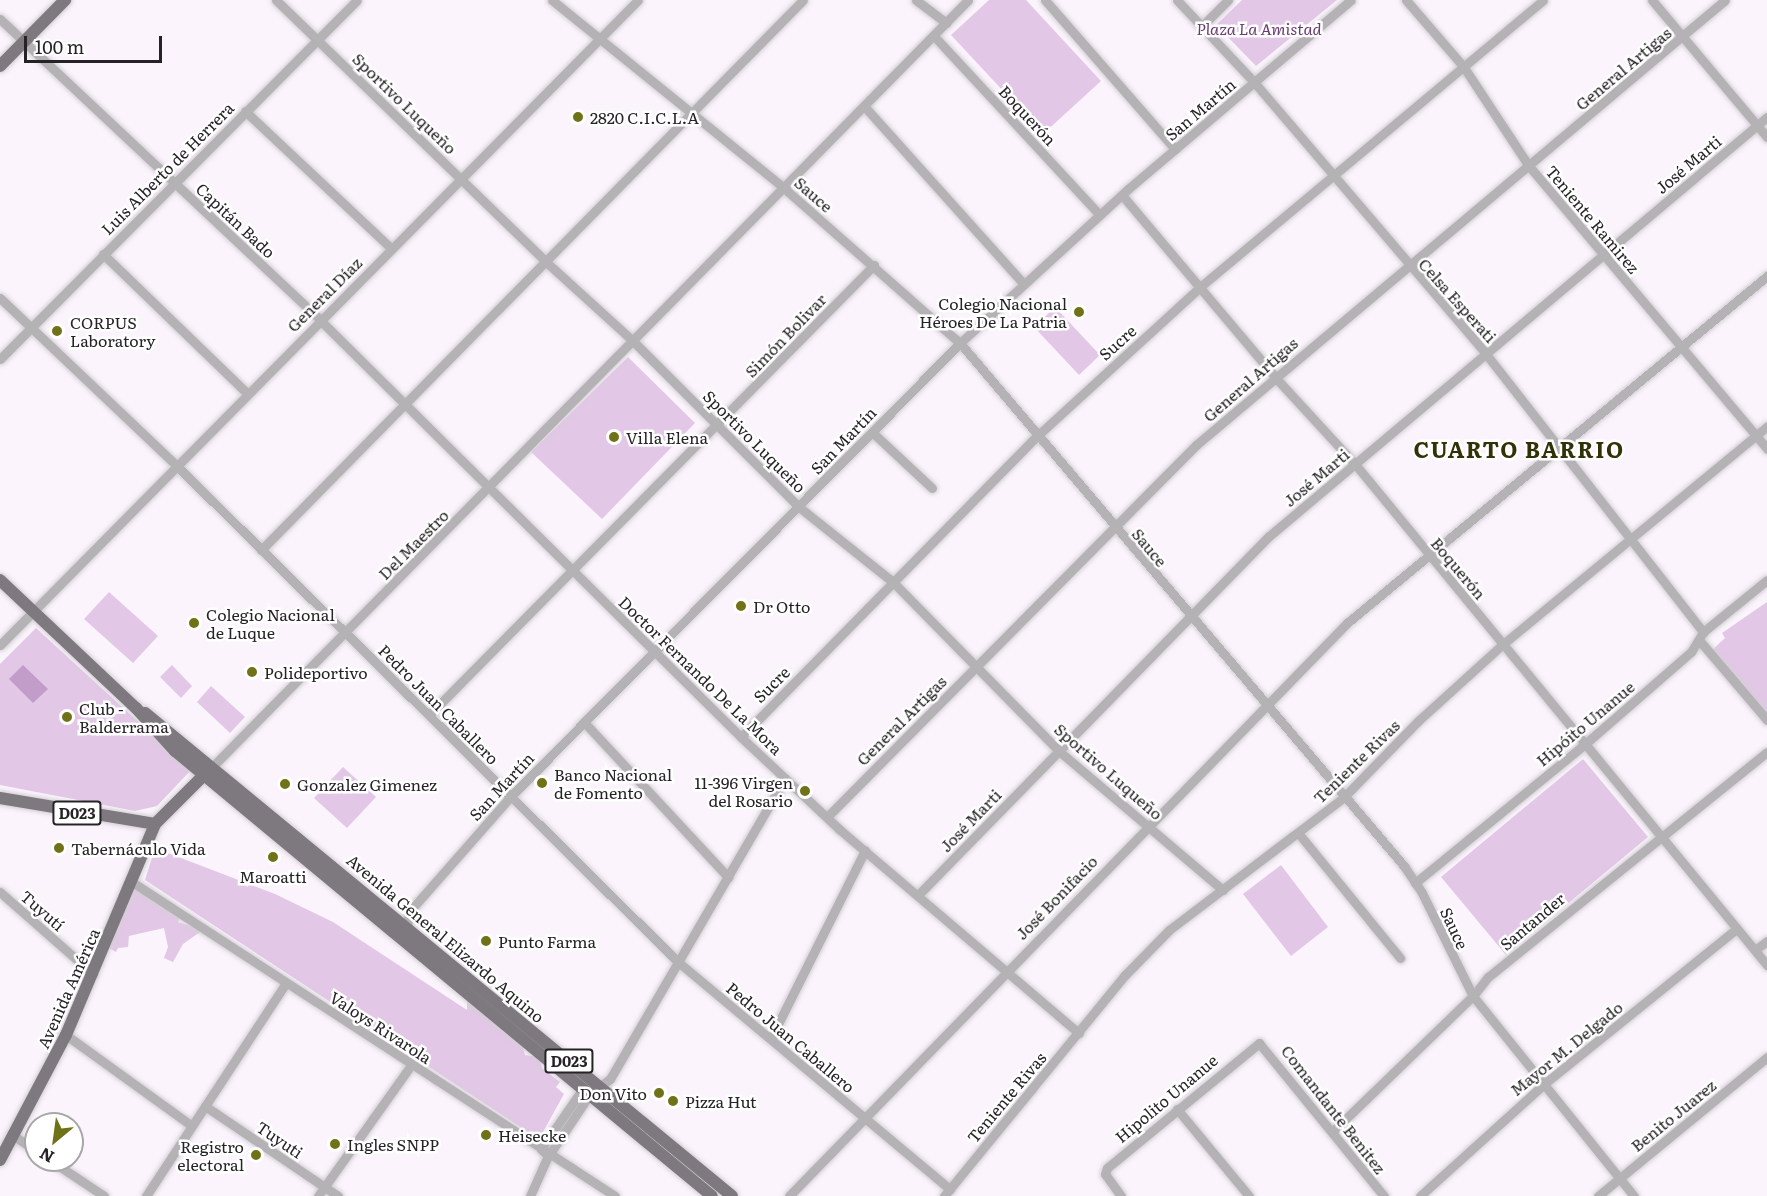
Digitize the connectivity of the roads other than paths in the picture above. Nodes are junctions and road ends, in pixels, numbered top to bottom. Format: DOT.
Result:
graph roads {
  1 [pos="65,0"];
  2 [pos="276,0"];
  3 [pos="357,0"];
  4 [pos="552,0"];
  5 [pos="638,0"];
  6 [pos="803,0"];
  7 [pos="916,0"];
  8 [pos="968,0"];
  9 [pos="1045,0"];
  10 [pos="1177,0"];
  11 [pos="1228,0"];
  12 [pos="1351,0"];
  13 [pos="1406,0"];
  14 [pos="1543,0"];
  15 [pos="1652,0"];
  16 [pos="1725,0"];
  17 [pos="0,20"];
  18 [pos="946,23"];
  19 [pos="1202,26"];
  20 [pos="932,38"];
  21 [pos="1682,38"];
  22 [pos="600,39"];
  23 [pos="318,40"];
  24 [pos="24,42"];
  25 [pos="0,66"];
  26 [pos="1462,66"];
  27 [pos="1254,82"];
  28 [pos="865,106"];
  29 [pos="245,111"];
  30 [pos="690,113"];
  31 [pos="1767,117"];
  32 [pos="1757,125"];
  33 [pos="1767,137"];
  34 [pos="1175,149"];
  35 [pos="1529,166"];
  36 [pos="1330,175"];
  37 [pos="460,178"];
  38 [pos="174,183"];
  39 [pos="784,188"];
  40 [pos="1122,195"];
  41 [pos="1100,215"];
  42 [pos="391,248"];
  43 [pos="103,254"];
  44 [pos="1604,255"];
  45 [pos="544,260"];
  46 [pos="1407,264"];
  47 [pos="873,265"];
  48 [pos="1767,276"];
  49 [pos="1024,284"];
  50 [pos="1200,287"];
  51 [pos="0,298"];
  52 [pos="320,320"];
  53 [pos="31,327"];
  54 [pos="633,341"];
  55 [pos="960,343"];
  56 [pos="1681,347"];
  57 [pos="1486,354"];
  58 [pos="0,359"];
  59 [pos="1275,377"];
  60 [pos="247,393"];
  61 [pos="403,404"];
  62 [pos="718,425"];
  63 [pos="1767,426"];
  64 [pos="872,432"];
  65 [pos="1037,436"];
  66 [pos="1755,436"];
  67 [pos="1557,447"];
  68 [pos="1767,449"];
  69 [pos="176,465"];
  70 [pos="1354,465"];
  71 [pos="489,488"];
  72 [pos="932,488"];
  73 [pos="799,507"];
  74 [pos="1113,526"];
  75 [pos="1628,541"];
  76 [pos="261,550"];
  77 [pos="1428,556"];
  78 [pos="574,570"];
  79 [pos="0,580"];
  80 [pos="1767,580"];
  81 [pos="893,582"];
  82 [pos="32,611"];
  83 [pos="1190,617"];
  84 [pos="345,633"];
  85 [pos="1701,636"];
  86 [pos="1503,644"];
  87 [pos="0,645"];
  88 [pos="655,651"];
  89 [pos="976,666"];
  90 [pos="1266,706"];
  91 [pos="429,715"];
  92 [pos="1767,720"];
  93 [pos="584,722"];
  94 [pos="741,736"];
  95 [pos="1585,744"];
  96 [pos="1059,751"];
  97 [pos="1767,752"];
  98 [pos="208,771"];
  99 [pos="785,778"];
  100 [pos="510,797"];
  101 [pos="1344,797"];
  102 [pos="0,798"];
  103 [pos="827,817"];
  104 [pos="155,824"];
  105 [pos="1148,824"];
  106 [pos="1299,834"];
  107 [pos="1659,836"];
  108 [pos="865,850"];
  109 [pos="728,877"];
  110 [pos="132,882"];
  111 [pos="1416,884"];
  112 [pos="1223,890"];
  113 [pos="0,892"];
  114 [pos="918,895"];
  115 [pos="406,927"];
  116 [pos="1736,928"];
  117 [pos="1767,941"];
  118 [pos="406,942"];
  119 [pos="1755,950"];
  120 [pos="1400,958"];
  121 [pos="677,962"];
  122 [pos="1767,965"];
  123 [pos="1005,970"];
  124 [pos="93,974"];
  125 [pos="286,983"];
  126 [pos="1473,996"];
  127 [pos="1079,1033"];
  128 [pos="66,1035"];
  129 [pos="771,1038"];
  130 [pos="1259,1043"];
  131 [pos="1767,1058"];
  132 [pos="411,1065"];
  133 [pos="1544,1084"];
  134 [pos="602,1088"];
  135 [pos="585,1090"];
  136 [pos="205,1106"];
  137 [pos="1177,1109"];
  138 [pos="863,1117"];
  139 [pos="191,1125"];
  140 [pos="1332,1132"];
  141 [pos="8,1141"];
  142 [pos="24,1147"];
  143 [pos="546,1153"];
  144 [pos="0,1160"];
  145 [pos="68,1172"];
  146 [pos="1620,1178"];
  147 [pos="324,1187"];
  148 [pos="947,1192"];
  149 [pos="104,1196"];
  150 [pos="146,1196"];
  151 [pos="318,1196"];
  152 [pos="338,1196"];
  153 [pos="530,1196"];
  154 [pos="615,1196"];
  155 [pos="712,1196"];
  156 [pos="732,1196"];
  157 [pos="789,1196"];
  158 [pos="1121,1196"];
  159 [pos="1249,1196"];
  160 [pos="1384,1196"];
  161 [pos="1420,1196"];
  162 [pos="1598,1196"];
  163 [pos="1634,1196"];
  1 -- 24 [label="main road"];
  2 -- 23 [label="street, Sportivo Luqueño"];
  3 -- 23 [label="street, Luis Alberto de Herrera"];
  4 -- 22 [label="street, Sauce"];
  5 -- 22 [label="street, General Díaz"];
  6 -- 30 [label="street"];
  7 -- 18 [label="street"];
  8 -- 18 [label="street, Del Maestro"];
  9 -- 34 [label="street"];
  10 -- 19 [label="street, Celsa Esperati"];
  11 -- 19 [label="street"];
  12 -- 27 [label="street, San Martín"];
  13 -- 26 [label="street, Teniente Ramirez"];
  14 -- 26 [label="street, Sucre"];
  15 -- 21 [label="street"];
  16 -- 21 [label="street, General Artigas"];
  17 -- 24 [label="street, Capitán Bado"];
  18 -- 20 [label="street, Del Maestro"];
  19 -- 27 [label="street, Celsa Esperati"];
  20 -- 28 [label="street, Del Maestro"];
  20 -- 41 [label="street, Boquerón"];
  21 -- 32 [label="street"];
  21 -- 35 [label="street, General Artigas"];
  22 -- 30 [label="street, Sauce"];
  22 -- 37 [label="street, General Díaz"];
  23 -- 29 [label="street, Luis Alberto de Herrera"];
  23 -- 37 [label="street, Sportivo Luqueño"];
  24 -- 25 [label="main road"];
  24 -- 38 [label="street, Capitán Bado"];
  26 -- 35 [label="street, Teniente Ramirez"];
  26 -- 36 [label="street, Sucre"];
  27 -- 34 [label="street, San Martín"];
  27 -- 36 [label="street, Celsa Esperati"];
  28 -- 39 [label="street, Del Maestro"];
  28 -- 49 [label="street"];
  29 -- 38 [label="street, Luis Alberto de Herrera"];
  29 -- 42 [label="street"];
  30 -- 39 [label="street, Sauce"];
  30 -- 45 [label="street"];
  31 -- 32 [label="street, José Marti"];
  32 -- 33 [label="street"];
  32 -- 44 [label="street, José Marti"];
  34 -- 40 [label="street, San Martín"];
  35 -- 44 [label="street, Teniente Ramirez"];
  35 -- 46 [label="street, General Artigas"];
  36 -- 46 [label="street, Celsa Esperati"];
  36 -- 50 [label="street, Sucre"];
  37 -- 42 [label="street, General Díaz"];
  37 -- 45 [label="street, Sportivo Luqueño"];
  38 -- 43 [label="street, Luis Alberto de Herrera"];
  38 -- 52 [label="street, Capitán Bado"];
  39 -- 47 [label="street, Sauce"];
  39 -- 54 [label="street, Del Maestro"];
  40 -- 41 [label="street, San Martín"];
  40 -- 50 [label="street, Boquerón"];
  41 -- 49 [label="street, San Martín"];
  42 -- 52 [label="street, General Díaz"];
  43 -- 53 [label="street, Luis Alberto de Herrera"];
  43 -- 60 [label="street"];
  44 -- 56 [label="street, Teniente Ramirez"];
  44 -- 57 [label="street, José Marti"];
  45 -- 54 [label="street, Sportivo Luqueño"];
  45 -- 61 [label="street"];
  46 -- 57 [label="street, Celsa Esperati"];
  46 -- 59 [label="street, General Artigas"];
  47 -- 55 [label="street, Sauce"];
  47 -- 62 [label="street, Simón Bolivar"];
  48 -- 56 [label="street, José Bonifacio"];
  49 -- 55 [label="street, San Martín"];
  50 -- 59 [label="street, Boquerón"];
  50 -- 65 [label="street, Sucre"];
  51 -- 53 [label="street, Pedro Juan Caballero"];
  52 -- 60 [label="street, General Díaz"];
  52 -- 61 [label="street, Doctor Fernando De La Mora"];
  53 -- 58 [label="street, Luis Alberto de Herrera"];
  53 -- 69 [label="street, Pedro Juan Caballero"];
  54 -- 62 [label="street, Sportivo Luqueño"];
  54 -- 71 [label="street, Del Maestro"];
  55 -- 64 [label="street, San Martín"];
  55 -- 65 [label="street, Sauce"];
  56 -- 66 [label="street, Teniente Ramirez"];
  56 -- 67 [label="street, José Bonifacio"];
  57 -- 67 [label="street, Celsa Esperati"];
  57 -- 70 [label="street, José Marti"];
  59 -- 70 [label="street, Boquerón"];
  59 -- 74 [label="street, General Artigas"];
  60 -- 69 [label="street, General Díaz"];
  61 -- 71 [label="street, Doctor Fernando De La Mora"];
  61 -- 76 [label="street"];
  62 -- 73 [label="street, Sportivo Luqueño"];
  62 -- 78 [label="street, Simón Bolivar"];
  63 -- 66 [label="street, Teniente Rivas"];
  64 -- 72 [label="street"];
  64 -- 73 [label="street, San Martín"];
  65 -- 74 [label="street, Sauce"];
  65 -- 81 [label="street, Sucre"];
  66 -- 68 [label="street, Teniente Ramirez"];
  66 -- 75 [label="street, Teniente Rivas"];
  67 -- 75 [label="street, Celsa Esperati"];
  67 -- 77 [label="street, José Bonifacio"];
  69 -- 76 [label="street, Pedro Juan Caballero"];
  69 -- 82 [label="street, General Díaz"];
  70 -- 77 [label="street, Boquerón"];
  70 -- 83 [label="street, José Marti"];
  71 -- 78 [label="street, Doctor Fernando De La Mora"];
  71 -- 84 [label="street, Del Maestro"];
  73 -- 81 [label="street, Sportivo Luqueño"];
  73 -- 88 [label="street, San Martín"];
  74 -- 83 [label="street, Sauce"];
  74 -- 89 [label="street, General Artigas"];
  75 -- 85 [label="street, Celsa Esperati"];
  75 -- 86 [label="street, Teniente Rivas"];
  76 -- 84 [label="street, Pedro Juan Caballero"];
  77 -- 86 [label="street, Boquerón"];
  77 -- 90 [label="street, José Bonifacio"];
  78 -- 88 [label="street, Doctor Fernando De La Mora"];
  78 -- 91 [label="street, Simón Bolivar"];
  79 -- 82 [label="main road, Avenida General Elizardo Aquino / D023"];
  80 -- 85 [label="street, Hipóito Unanue"];
  81 -- 89 [label="street, Sportivo Luqueño"];
  81 -- 94 [label="street, Sucre"];
  82 -- 87 [label="street, General Díaz"];
  82 -- 98 [label="main road, Avenida General Elizardo Aquino / D023"];
  83 -- 90 [label="street, Sauce"];
  83 -- 96 [label="street, José Marti"];
  84 -- 91 [label="street, Pedro Juan Caballero"];
  84 -- 98 [label="street, Del Maestro"];
  85 -- 92 [label="street, Celsa Esperati"];
  85 -- 95 [label="street, Hipóito Unanue"];
  86 -- 95 [label="street, Boquerón"];
  86 -- 101 [label="street, Teniente Rivas"];
  88 -- 93 [label="street, San Martín"];
  88 -- 94 [label="street, Doctor Fernando De La Mora"];
  89 -- 96 [label="street, Sportivo Luqueño"];
  89 -- 103 [label="street, General Artigas"];
  90 -- 101 [label="street, Sauce"];
  90 -- 105 [label="street, José Bonifacio"];
  91 -- 100 [label="street, Pedro Juan Caballero"];
  93 -- 100 [label="street, San Martín"];
  93 -- 109 [label="street"];
  94 -- 99 [label="street, Doctor Fernando De La Mora"];
  95 -- 107 [label="street, Boquerón"];
  95 -- 111 [label="street, Hipóito Unanue"];
  96 -- 105 [label="street, Sportivo Luqueño"];
  96 -- 114 [label="street, José Marti"];
  97 -- 107 [label="street, Santander"];
  98 -- 104 [label="main road"];
  98 -- 115 [label="main road, Avenida General Elizardo Aquino / D023"];
  98 -- 118 [label="main road, Avenida General Elizardo Aquino / D023"];
  99 -- 103 [label="street, Doctor Fernando De La Mora"];
  99 -- 109 [label="street"];
  100 -- 115 [label="street, San Martín"];
  100 -- 121 [label="street, Pedro Juan Caballero"];
  101 -- 106 [label="street, Teniente Rivas"];
  101 -- 111 [label="street, Sauce"];
  102 -- 104 [label="main road, D023"];
  103 -- 108 [label="street, Doctor Fernando De La Mora"];
  104 -- 110 [label="main road, Avenida América"];
  105 -- 112 [label="street, Sportivo Luqueño"];
  105 -- 123 [label="street, José Bonifacio"];
  106 -- 112 [label="street, Teniente Rivas"];
  106 -- 120 [label="street"];
  107 -- 116 [label="street, Boquerón"];
  107 -- 126 [label="street, Santander"];
  108 -- 114 [label="street, Doctor Fernando De La Mora"];
  108 -- 129 [label="street"];
  109 -- 121 [label="street"];
  110 -- 124 [label="main road, Avenida América"];
  110 -- 125 [label="street, Valoys Rivarola"];
  111 -- 126 [label="street, Sauce"];
  112 -- 127 [label="street, Teniente Rivas"];
  113 -- 124 [label="street, Tuyutí"];
  114 -- 123 [label="street, Doctor Fernando De La Mora"];
  115 -- 118 [label="street, San Martín"];
  115 -- 134 [label="main road, Avenida General Elizardo Aquino / D023"];
  116 -- 119 [label="street, Boquerón"];
  116 -- 133 [label="street, Mayor M. Delgado"];
  117 -- 119 [label="street"];
  118 -- 135 [label="main road, Avenida General Elizardo Aquino / D023"];
  119 -- 122 [label="street, Boquerón"];
  121 -- 129 [label="street, Pedro Juan Caballero"];
  121 -- 134 [label="street"];
  123 -- 127 [label="street, Doctor Fernando De La Mora"];
  123 -- 138 [label="street, José Bonifacio"];
  124 -- 128 [label="main road, Avenida América"];
  125 -- 132 [label="street, Valoys Rivarola"];
  125 -- 136 [label="street"];
  126 -- 133 [label="street, Sauce"];
  126 -- 140 [label="street, Santander"];
  127 -- 148 [label="street, Teniente Rivas"];
  128 -- 139 [label="street"];
  128 -- 141 [label="main road, Avenida América"];
  129 -- 138 [label="street, Pedro Juan Caballero"];
  130 -- 137 [label="street, Hipolito Unanue"];
  130 -- 140 [label="street, Comandante Benitez"];
  131 -- 146 [label="street, Benito Juarez"];
  132 -- 143 [label="street, Valoys Rivarola"];
  132 -- 147 [label="street"];
  133 -- 146 [label="street, Sauce"];
  133 -- 161 [label="street, Mayor M. Delgado"];
  134 -- 135 [label="street"];
  134 -- 156 [label="main road, Avenida General Elizardo Aquino / D023"];
  135 -- 143 [label="street"];
  135 -- 155 [label="main road, Avenida General Elizardo Aquino / D023"];
  136 -- 139 [label="street"];
  136 -- 147 [label="street, Tuyuti"];
  137 -- 158 [label="street, Hipolito Unanue"];
  137 -- 159 [label="street"];
  138 -- 148 [label="street, Pedro Juan Caballero"];
  138 -- 157 [label="street, José Bonifacio"];
  139 -- 150 [label="street"];
  140 -- 160 [label="street, Comandante Benitez"];
  141 -- 142 [label="street"];
  141 -- 144 [label="main road, Avenida América"];
  143 -- 153 [label="street"];
  143 -- 154 [label="street, Valoys Rivarola"];
  145 -- 149 [label="street"];
  146 -- 162 [label="street, Benito Juarez"];
  146 -- 163 [label="street, Sauce"];
  147 -- 151 [label="street"];
  147 -- 152 [label="street, Tuyuti"];
}
